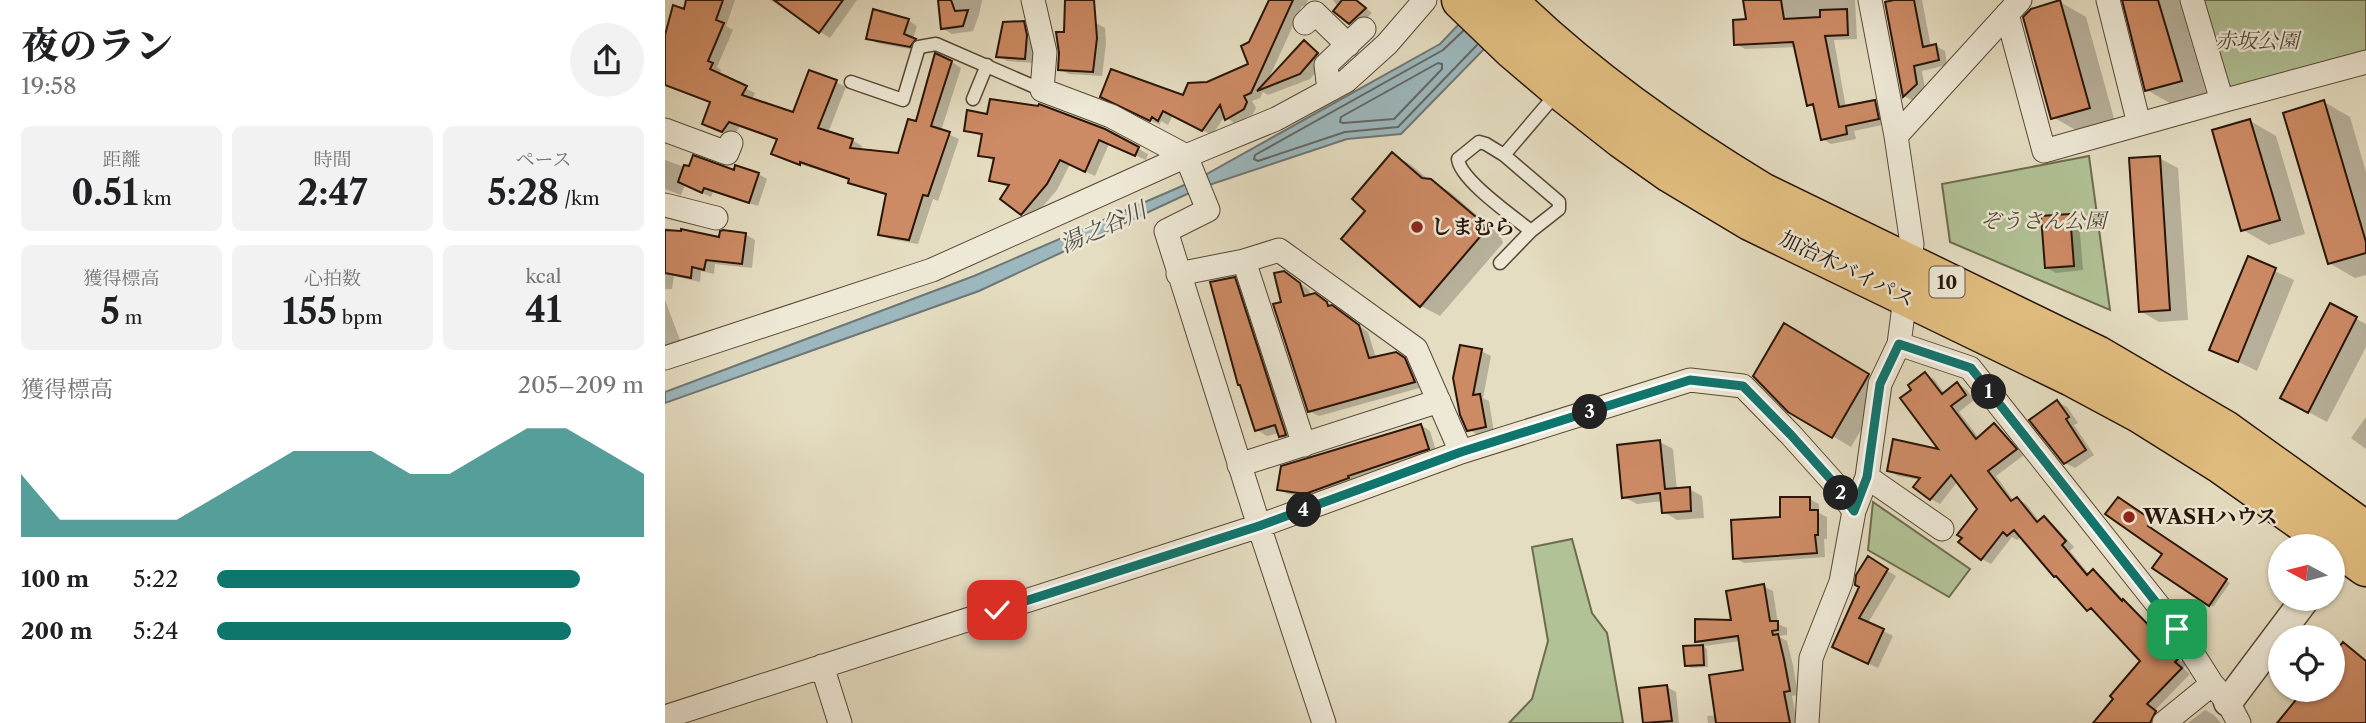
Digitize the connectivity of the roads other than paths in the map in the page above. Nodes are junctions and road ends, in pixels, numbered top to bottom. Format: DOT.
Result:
graph roads {
  1 [pos="1033,0"];
  2 [pos="1425,0"];
  3 [pos="1461,0"];
  4 [pos="1507,0"];
  5 [pos="1870,0"];
  6 [pos="2108,0"];
  7 [pos="2192,0"];
  8 [pos="2014,7"];
  9 [pos="1315,12"];
  10 [pos="1523,38"];
  11 [pos="2366,62"];
  12 [pos="987,65"];
  13 [pos="851,82"];
  14 [pos="1042,90"];
  15 [pos="1329,90"];
  16 [pos="1560,90"];
  17 [pos="973,99"];
  18 [pos="2222,101"];
  19 [pos="2139,124"];
  20 [pos="665,130"];
  21 [pos="1896,136"];
  22 [pos="731,143"];
  23 [pos="1504,155"];
  24 [pos="1187,156"];
  25 [pos="665,205"];
  26 [pos="716,218"];
  27 [pos="1531,231"];
  28 [pos="1244,261"];
  29 [pos="1500,262"];
  30 [pos="1178,274"];
  31 [pos="1906,280"];
  32 [pos="1899,344"];
  33 [pos="665,358"];
  34 [pos="1439,401"];
  35 [pos="1304,445"];
  36 [pos="1461,452"];
  37 [pos="1239,465"];
  38 [pos="1867,477"];
  39 [pos="1854,511"];
  40 [pos="1259,526"];
  41 [pos="1942,529"];
  42 [pos="2357,545"];
  43 [pos="2296,611"];
  44 [pos="822,666"];
  45 [pos="2226,703"];
  46 [pos="665,718"];
  47 [pos="840,723"];
  48 [pos="1324,723"];
  49 [pos="1807,723"];
  50 [pos="2164,723"];
  1 -- 14 [label="street"];
  2 -- 15 [label="street"];
  3 -- 10 [label="highway, 加治木バイパス / 10"];
  4 -- 10 [label="highway, 加治木バイパス / 10"];
  5 -- 21 [label="street"];
  6 -- 19 [label="street"];
  7 -- 18 [label="street"];
  8 -- 19 [label="street"];
  8 -- 21 [label="street"];
  9 -- 15 [label="street"];
  10 -- 16 [label="highway, 加治木バイパス / 10"];
  10 -- 31 [label="highway, 加治木バイパス / 10"];
  11 -- 18 [label="street"];
  12 -- 13 [label="lane"];
  12 -- 14 [label="lane"];
  12 -- 17 [label="lane"];
  14 -- 24 [label="street"];
  15 -- 24 [label="street"];
  16 -- 23 [label="lane"];
  16 -- 31 [label="highway, 加治木バイパス / 10"];
  18 -- 19 [label="street"];
  20 -- 22 [label="street"];
  21 -- 31 [label="street"];
  23 -- 27 [label="lane"];
  23 -- 27 [label="lane"];
  24 -- 30 [label="street"];
  24 -- 33 [label="street"];
  25 -- 26 [label="street"];
  27 -- 29 [label="lane"];
  28 -- 30 [label="street"];
  28 -- 34 [label="street"];
  28 -- 35 [label="street"];
  30 -- 37 [label="street"];
  31 -- 32 [label="street"];
  31 -- 42 [label="highway, 加治木バイパス / 10"];
  32 -- 38 [label="street"];
  32 -- 45 [label="street"];
  34 -- 35 [label="street"];
  34 -- 36 [label="street"];
  35 -- 37 [label="street"];
  36 -- 39 [label="street"];
  36 -- 40 [label="street"];
  37 -- 40 [label="street"];
  38 -- 39 [label="street"];
  38 -- 41 [label="street"];
  39 -- 49 [label="street"];
  40 -- 44 [label="street"];
  40 -- 48 [label="street"];
  43 -- 45 [label="street"];
  44 -- 46 [label="street"];
  44 -- 47 [label="street"];
  45 -- 50 [label="street"];
}
